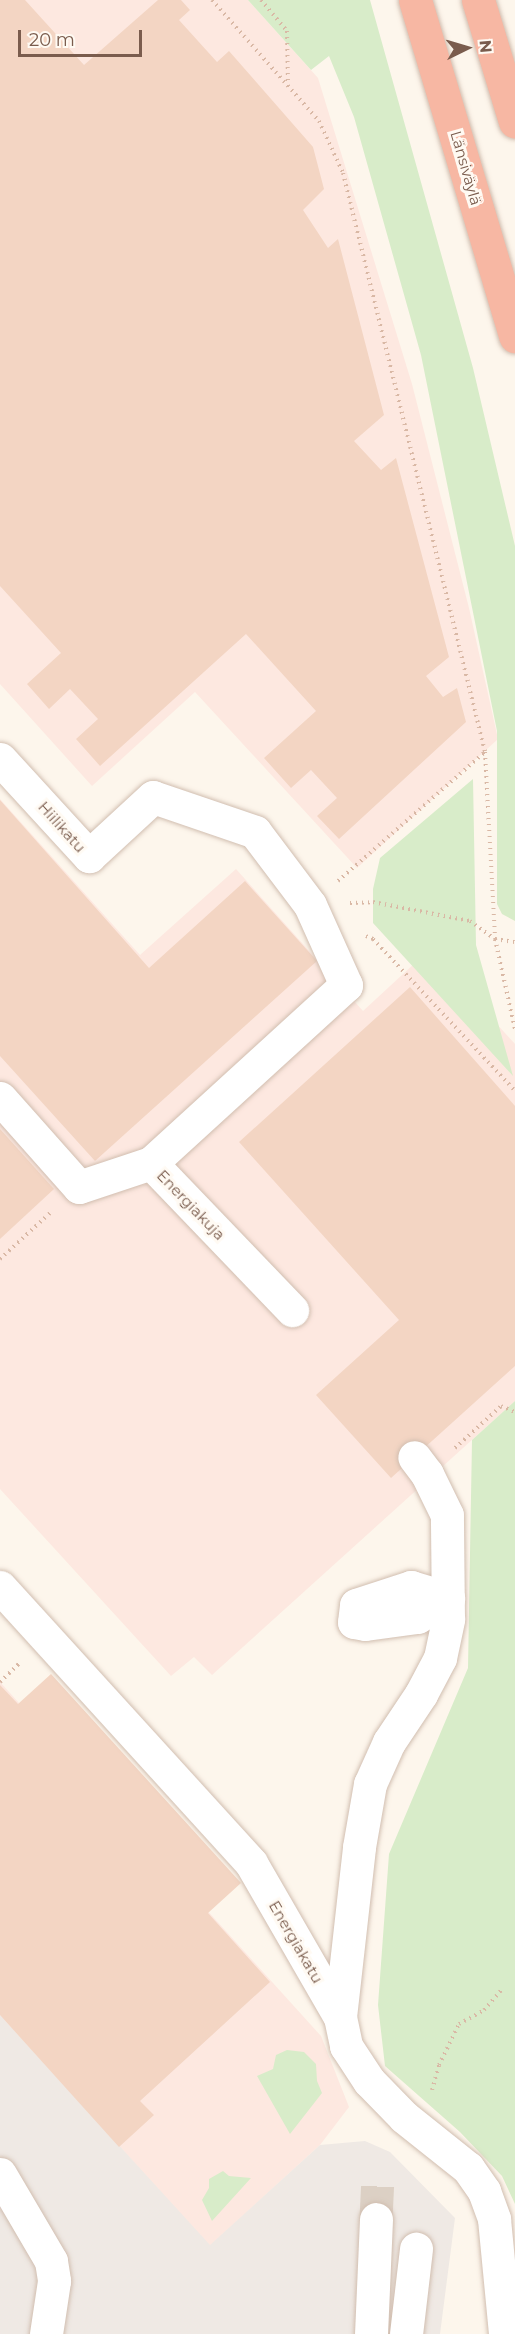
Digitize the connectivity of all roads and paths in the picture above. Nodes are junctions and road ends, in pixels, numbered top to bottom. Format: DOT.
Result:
graph roads {
  1 [pos="212,0"];
  2 [pos="261,0"];
  3 [pos="415,0"];
  4 [pos="478,0"];
  5 [pos="288,86"];
  6 [pos="515,122"];
  7 [pos="515,336"];
  8 [pos="485,752"];
  9 [pos="0,759"];
  10 [pos="373,902"];
  11 [pos="310,905"];
  12 [pos="363,934"];
  13 [pos="495,939"];
  14 [pos="515,942"];
  15 [pos="515,1029"];
  16 [pos="515,1091"];
  17 [pos="0,1098"];
  18 [pos="151,1163"];
  19 [pos="79,1187"];
  20 [pos="0,1259"];
  21 [pos="292,1310"];
  22 [pos="515,1412"];
  23 [pos="420,1465"];
  24 [pos="0,1587"];
  25 [pos="503,1988"];
  26 [pos="340,2017"];
  27 [pos="411,2123"];
  28 [pos="0,2174"];
  29 [pos="376,2219"];
  30 [pos="416,2249"];
  31 [pos="49,2333"];
  32 [pos="370,2334"];
  33 [pos="406,2334"];
  34 [pos="505,2334"];
  1 -- 5 [label="path"];
  2 -- 5 [label="path"];
  3 -- 7 [label="highway, Länsiväylä"];
  4 -- 6 [label="highway"];
  5 -- 8 [label="path"];
  8 -- 11 [label="path"];
  8 -- 13 [label="path"];
  9 -- 11 [label="street, Hiilikatu"];
  10 -- 13 [label="path"];
  11 -- 18 [label="street"];
  12 -- 16 [label="path"];
  13 -- 14 [label="path"];
  13 -- 15 [label="path"];
  17 -- 19 [label="street"];
  18 -- 19 [label="street, Energiakuja"];
  18 -- 21 [label="street, Energiakuja"];
  19 -- 20 [label="path"];
  22 -- 23 [label="path"];
  23 -- 26 [label="street"];
  24 -- 26 [label="street, Energiakatu"];
  25 -- 27 [label="path"];
  26 -- 27 [label="street, Energiakatu"];
  27 -- 34 [label="street, Energiakatu"];
  28 -- 31 [label="street"];
  29 -- 32 [label="street"];
  30 -- 33 [label="street"];
}
